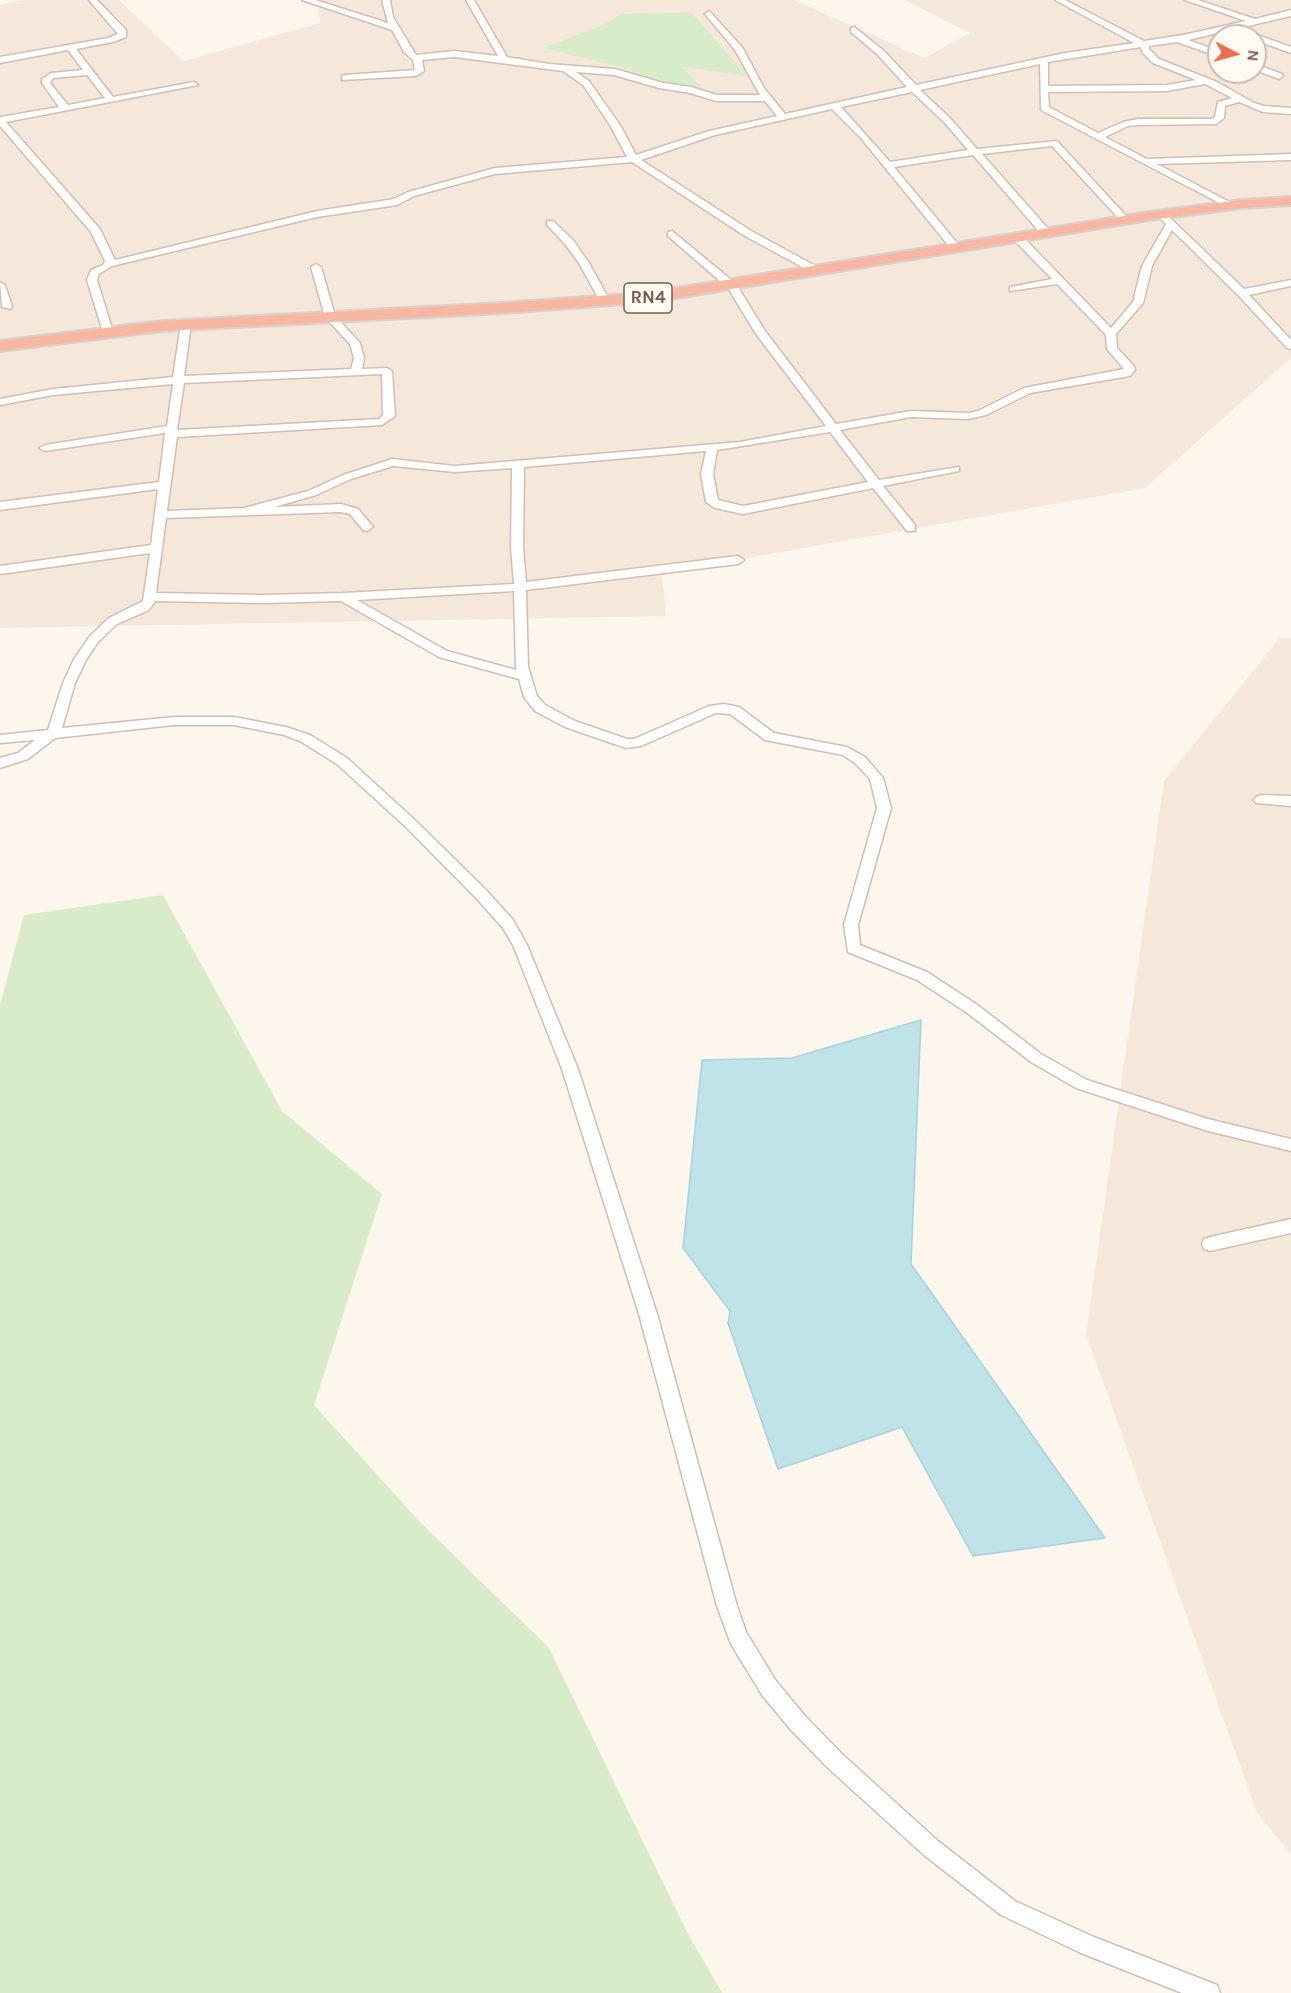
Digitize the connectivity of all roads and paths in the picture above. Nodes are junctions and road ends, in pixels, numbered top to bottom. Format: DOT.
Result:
graph roads {
  1 [pos="306,0"];
  2 [pos="386,0"];
  3 [pos="470,0"];
  4 [pos="1059,0"];
  5 [pos="1189,0"];
  6 [pos="93,1"];
  7 [pos="709,14"];
  8 [pos="1230,14"];
  9 [pos="1288,16"];
  10 [pos="1256,21"];
  11 [pos="1232,24"];
  12 [pos="1242,24"];
  13 [pos="395,28"];
  14 [pos="854,30"];
  15 [pos="1207,32"];
  16 [pos="1178,39"];
  17 [pos="1267,41"];
  18 [pos="1146,45"];
  19 [pos="70,47"];
  20 [pos="1207,50"];
  21 [pos="1291,50"];
  22 [pos="417,59"];
  23 [pos="504,59"];
  24 [pos="0,60"];
  25 [pos="1044,62"];
  26 [pos="565,68"];
  27 [pos="91,72"];
  28 [pos="1267,72"];
  29 [pos="1279,76"];
  30 [pos="345,78"];
  31 [pos="1205,81"];
  32 [pos="194,85"];
  33 [pos="1046,89"];
  34 [pos="916,90"];
  35 [pos="768,98"];
  36 [pos="110,99"];
  37 [pos="1239,99"];
  38 [pos="835,106"];
  39 [pos="66,109"];
  40 [pos="1291,111"];
  41 [pos="783,117"];
  42 [pos="0,120"];
  43 [pos="1097,137"];
  44 [pos="973,152"];
  45 [pos="1291,157"];
  46 [pos="634,159"];
  47 [pos="1145,162"];
  48 [pos="888,165"];
  49 [pos="1291,201"];
  50 [pos="1232,206"];
  51 [pos="1125,220"];
  52 [pos="1167,220"];
  53 [pos="550,223"];
  54 [pos="672,234"];
  55 [pos="1047,234"];
  56 [pos="1018,238"];
  57 [pos="957,249"];
  58 [pos="110,264"];
  59 [pos="316,267"];
  60 [pos="819,272"];
  61 [pos="1058,281"];
  62 [pos="1291,283"];
  63 [pos="0,285"];
  64 [pos="732,286"];
  65 [pos="1014,289"];
  66 [pos="1242,293"];
  67 [pos="605,301"];
  68 [pos="7,307"];
  69 [pos="330,317"];
  70 [pos="186,324"];
  71 [pos="108,332"];
  72 [pos="1111,334"];
  73 [pos="0,346"];
  74 [pos="1291,346"];
  75 [pos="356,372"];
  76 [pos="179,380"];
  77 [pos="0,402"];
  78 [pos="832,427"];
  79 [pos="170,431"];
  80 [pos="712,447"];
  81 [pos="45,448"];
  82 [pos="518,464"];
  83 [pos="955,469"];
  84 [pos="164,485"];
  85 [pos="876,485"];
  86 [pos="0,506"];
  87 [pos="247,511"];
  88 [pos="161,515"];
  89 [pos="367,527"];
  90 [pos="911,528"];
  91 [pos="156,548"];
  92 [pos="738,560"];
  93 [pos="0,570"];
  94 [pos="520,587"];
  95 [pos="151,597"];
  96 [pos="343,597"];
  97 [pos="523,676"];
  98 [pos="54,732"];
  99 [pos="0,739"];
  100 [pos="0,763"];
  101 [pos="1262,800"];
  102 [pos="1291,801"];
  103 [pos="1291,1145"];
  104 [pos="1291,1226"];
  105 [pos="1210,1244"];
  106 [pos="1209,1993"];
  1 -- 13 [label="street"];
  2 -- 13 [label="street"];
  3 -- 23 [label="street"];
  4 -- 18 [label="street"];
  5 -- 8 [label="street"];
  6 -- 19 [label="street"];
  7 -- 35 [label="street"];
  8 -- 10 [label="street"];
  8 -- 11 [label="street"];
  9 -- 10 [label="street"];
  10 -- 12 [label="street"];
  13 -- 22 [label="street"];
  14 -- 34 [label="street"];
  15 -- 16 [label="street"];
  16 -- 18 [label="street"];
  16 -- 20 [label="street"];
  17 -- 21 [label="street"];
  18 -- 25 [label="street"];
  18 -- 31 [label="street"];
  19 -- 24 [label="street"];
  19 -- 27 [label="street"];
  22 -- 23 [label="street"];
  22 -- 30 [label="street"];
  23 -- 26 [label="street"];
  25 -- 33 [label="street"];
  25 -- 34 [label="street"];
  26 -- 35 [label="street"];
  26 -- 46 [label="street"];
  27 -- 36 [label="street"];
  27 -- 39 [label="street"];
  28 -- 29 [label="street"];
  31 -- 33 [label="street"];
  31 -- 37 [label="street"];
  32 -- 36 [label="street"];
  33 -- 43 [label="street"];
  34 -- 38 [label="street"];
  34 -- 44 [label="street"];
  35 -- 41 [label="street"];
  36 -- 39 [label="street"];
  37 -- 40 [label="street"];
  37 -- 43 [label="street"];
  38 -- 41 [label="street"];
  38 -- 48 [label="street"];
  39 -- 42 [label="street"];
  41 -- 46 [label="street"];
  42 -- 58 [label="street"];
  43 -- 47 [label="street"];
  44 -- 48 [label="street"];
  44 -- 51 [label="street"];
  44 -- 55 [label="street"];
  45 -- 47 [label="street"];
  46 -- 58 [label="street"];
  46 -- 60 [label="street"];
  47 -- 50 [label="street"];
  48 -- 57 [label="street"];
  49 -- 50 [label="highway, RN4"];
  50 -- 52 [label="highway, RN4"];
  51 -- 52 [label="highway, RN4"];
  51 -- 55 [label="highway, RN4"];
  52 -- 66 [label="street"];
  52 -- 72 [label="street"];
  53 -- 67 [label="street"];
  54 -- 64 [label="street"];
  55 -- 56 [label="highway, RN4"];
  56 -- 57 [label="highway, RN4"];
  56 -- 61 [label="street"];
  57 -- 60 [label="highway, RN4"];
  58 -- 71 [label="street"];
  59 -- 69 [label="street"];
  60 -- 64 [label="highway, RN4"];
  61 -- 65 [label="street"];
  61 -- 72 [label="street"];
  62 -- 66 [label="street"];
  63 -- 68 [label="street"];
  64 -- 67 [label="highway, RN4"];
  64 -- 78 [label="street"];
  66 -- 74 [label="street"];
  67 -- 69 [label="highway, RN4"];
  69 -- 70 [label="highway, RN4"];
  69 -- 75 [label="street"];
  70 -- 71 [label="highway, RN4"];
  70 -- 76 [label="street"];
  71 -- 73 [label="highway, RN4"];
  72 -- 78 [label="street"];
  75 -- 76 [label="street"];
  75 -- 79 [label="street"];
  76 -- 77 [label="street"];
  76 -- 79 [label="street"];
  78 -- 80 [label="street"];
  78 -- 85 [label="street"];
  79 -- 81 [label="street"];
  79 -- 84 [label="street"];
  80 -- 82 [label="street"];
  80 -- 85 [label="street"];
  82 -- 87 [label="street"];
  82 -- 94 [label="street"];
  83 -- 85 [label="street"];
  84 -- 86 [label="street"];
  84 -- 88 [label="street"];
  85 -- 90 [label="street"];
  87 -- 88 [label="street"];
  87 -- 89 [label="street"];
  88 -- 91 [label="street"];
  91 -- 93 [label="street"];
  91 -- 95 [label="street"];
  92 -- 94 [label="street"];
  94 -- 96 [label="street"];
  94 -- 97 [label="street"];
  95 -- 96 [label="street"];
  95 -- 98 [label="street"];
  96 -- 97 [label="street"];
  97 -- 103 [label="street"];
  98 -- 99 [label="street"];
  98 -- 100 [label="street"];
  98 -- 106 [label="street"];
  101 -- 102 [label="street"];
  104 -- 105 [label="street"];
}
